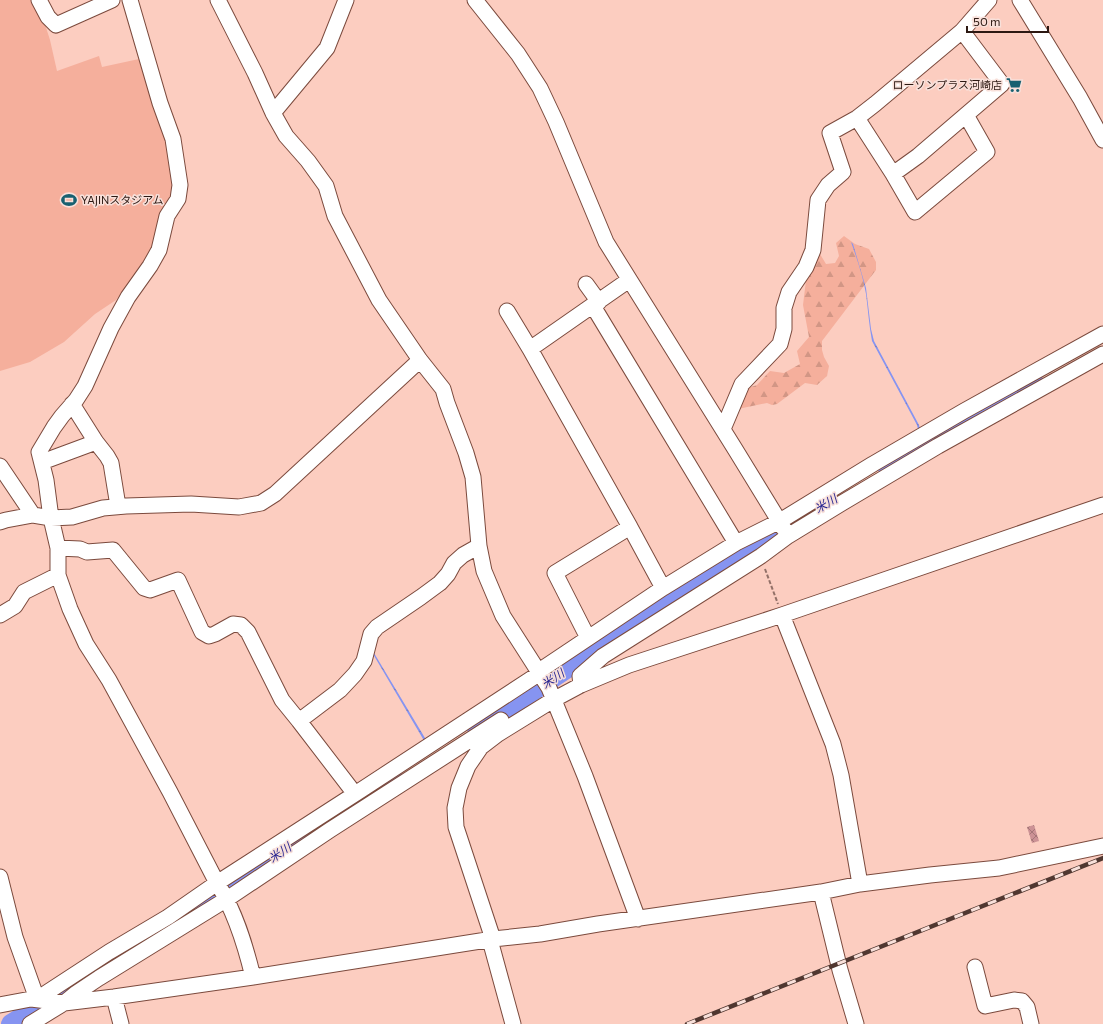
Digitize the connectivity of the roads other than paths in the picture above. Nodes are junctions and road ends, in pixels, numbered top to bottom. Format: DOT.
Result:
graph roads {
  1 [pos="40,0"];
  2 [pos="112,0"];
  3 [pos="130,0"];
  4 [pos="218,0"];
  5 [pos="346,0"];
  6 [pos="475,0"];
  7 [pos="989,0"];
  8 [pos="1020,0"];
  9 [pos="962,31"];
  10 [pos="273,112"];
  11 [pos="966,115"];
  12 [pos="857,118"];
  13 [pos="1103,140"];
  14 [pos="893,174"];
  15 [pos="629,280"];
  16 [pos="586,284"];
  17 [pos="596,304"];
  18 [pos="507,311"];
  19 [pos="1103,334"];
  20 [pos="530,349"];
  21 [pos="1103,354"];
  22 [pos="420,360"];
  23 [pos="72,404"];
  24 [pos="722,429"];
  25 [pos="96,442"];
  26 [pos="42,462"];
  27 [pos="0,466"];
  28 [pos="1103,505"];
  29 [pos="118,506"];
  30 [pos="33,515"];
  31 [pos="51,518"];
  32 [pos="780,521"];
  33 [pos="0,522"];
  34 [pos="630,527"];
  35 [pos="788,536"];
  36 [pos="736,543"];
  37 [pos="479,546"];
  38 [pos="58,548"];
  39 [pos="58,575"];
  40 [pos="663,588"];
  41 [pos="0,615"];
  42 [pos="782,615"];
  43 [pos="588,638"];
  44 [pos="546,683"];
  45 [pos="581,685"];
  46 [pos="299,721"];
  47 [pos="355,794"];
  48 [pos="1103,846"];
  49 [pos="0,877"];
  50 [pos="860,884"];
  51 [pos="222,891"];
  52 [pos="820,892"];
  53 [pos="638,919"];
  54 [pos="492,940"];
  55 [pos="976,967"];
  56 [pos="253,977"];
  57 [pos="114,997"];
  58 [pos="39,1000"];
  59 [pos="63,1002"];
  60 [pos="0,1005"];
  61 [pos="30,1024"];
  62 [pos="121,1024"];
  63 [pos="513,1024"];
  64 [pos="856,1024"];
  65 [pos="1031,1024"];
  1 -- 2 [label="street"];
  3 -- 23 [label="street"];
  4 -- 10 [label="street"];
  5 -- 10 [label="street"];
  6 -- 15 [label="street"];
  7 -- 9 [label="street"];
  8 -- 13 [label="street"];
  9 -- 11 [label="street"];
  9 -- 12 [label="street"];
  10 -- 22 [label="street"];
  11 -- 14 [label="street"];
  11 -- 14 [label="street"];
  12 -- 14 [label="street"];
  12 -- 24 [label="street"];
  15 -- 17 [label="street"];
  15 -- 24 [label="street"];
  16 -- 17 [label="street"];
  17 -- 20 [label="street"];
  17 -- 36 [label="street"];
  18 -- 20 [label="street"];
  19 -- 32 [label="street"];
  20 -- 34 [label="street"];
  21 -- 35 [label="street"];
  22 -- 29 [label="street"];
  22 -- 37 [label="street"];
  23 -- 25 [label="street"];
  23 -- 26 [label="street"];
  24 -- 32 [label="street"];
  25 -- 26 [label="street"];
  25 -- 29 [label="street"];
  26 -- 31 [label="street"];
  27 -- 30 [label="street"];
  28 -- 42 [label="street"];
  29 -- 31 [label="street"];
  30 -- 31 [label="street"];
  30 -- 33 [label="street"];
  31 -- 38 [label="street"];
  32 -- 35 [label="street"];
  32 -- 36 [label="street"];
  34 -- 40 [label="street"];
  34 -- 43 [label="street"];
  35 -- 45 [label="street"];
  36 -- 40 [label="street"];
  37 -- 44 [label="street"];
  37 -- 46 [label="street"];
  38 -- 39 [label="street"];
  38 -- 46 [label="street"];
  39 -- 41 [label="street"];
  39 -- 51 [label="street"];
  40 -- 43 [label="street"];
  42 -- 45 [label="street"];
  42 -- 50 [label="street"];
  43 -- 44 [label="street"];
  44 -- 45 [label="street"];
  44 -- 47 [label="street"];
  44 -- 51 [label="street"];
  44 -- 53 [label="street"];
  44 -- 54 [label="street"];
  46 -- 47 [label="street"];
  47 -- 51 [label="street"];
  48 -- 50 [label="street"];
  49 -- 58 [label="street"];
  50 -- 52 [label="street"];
  51 -- 56 [label="street"];
  51 -- 58 [label="street"];
  51 -- 59 [label="street"];
  52 -- 53 [label="street"];
  52 -- 64 [label="street"];
  53 -- 54 [label="street"];
  54 -- 56 [label="street"];
  54 -- 63 [label="street"];
  55 -- 65 [label="street"];
  56 -- 57 [label="street"];
  57 -- 59 [label="street"];
  57 -- 62 [label="street"];
  58 -- 59 [label="street"];
  58 -- 60 [label="street"];
  59 -- 61 [label="street"];
}
